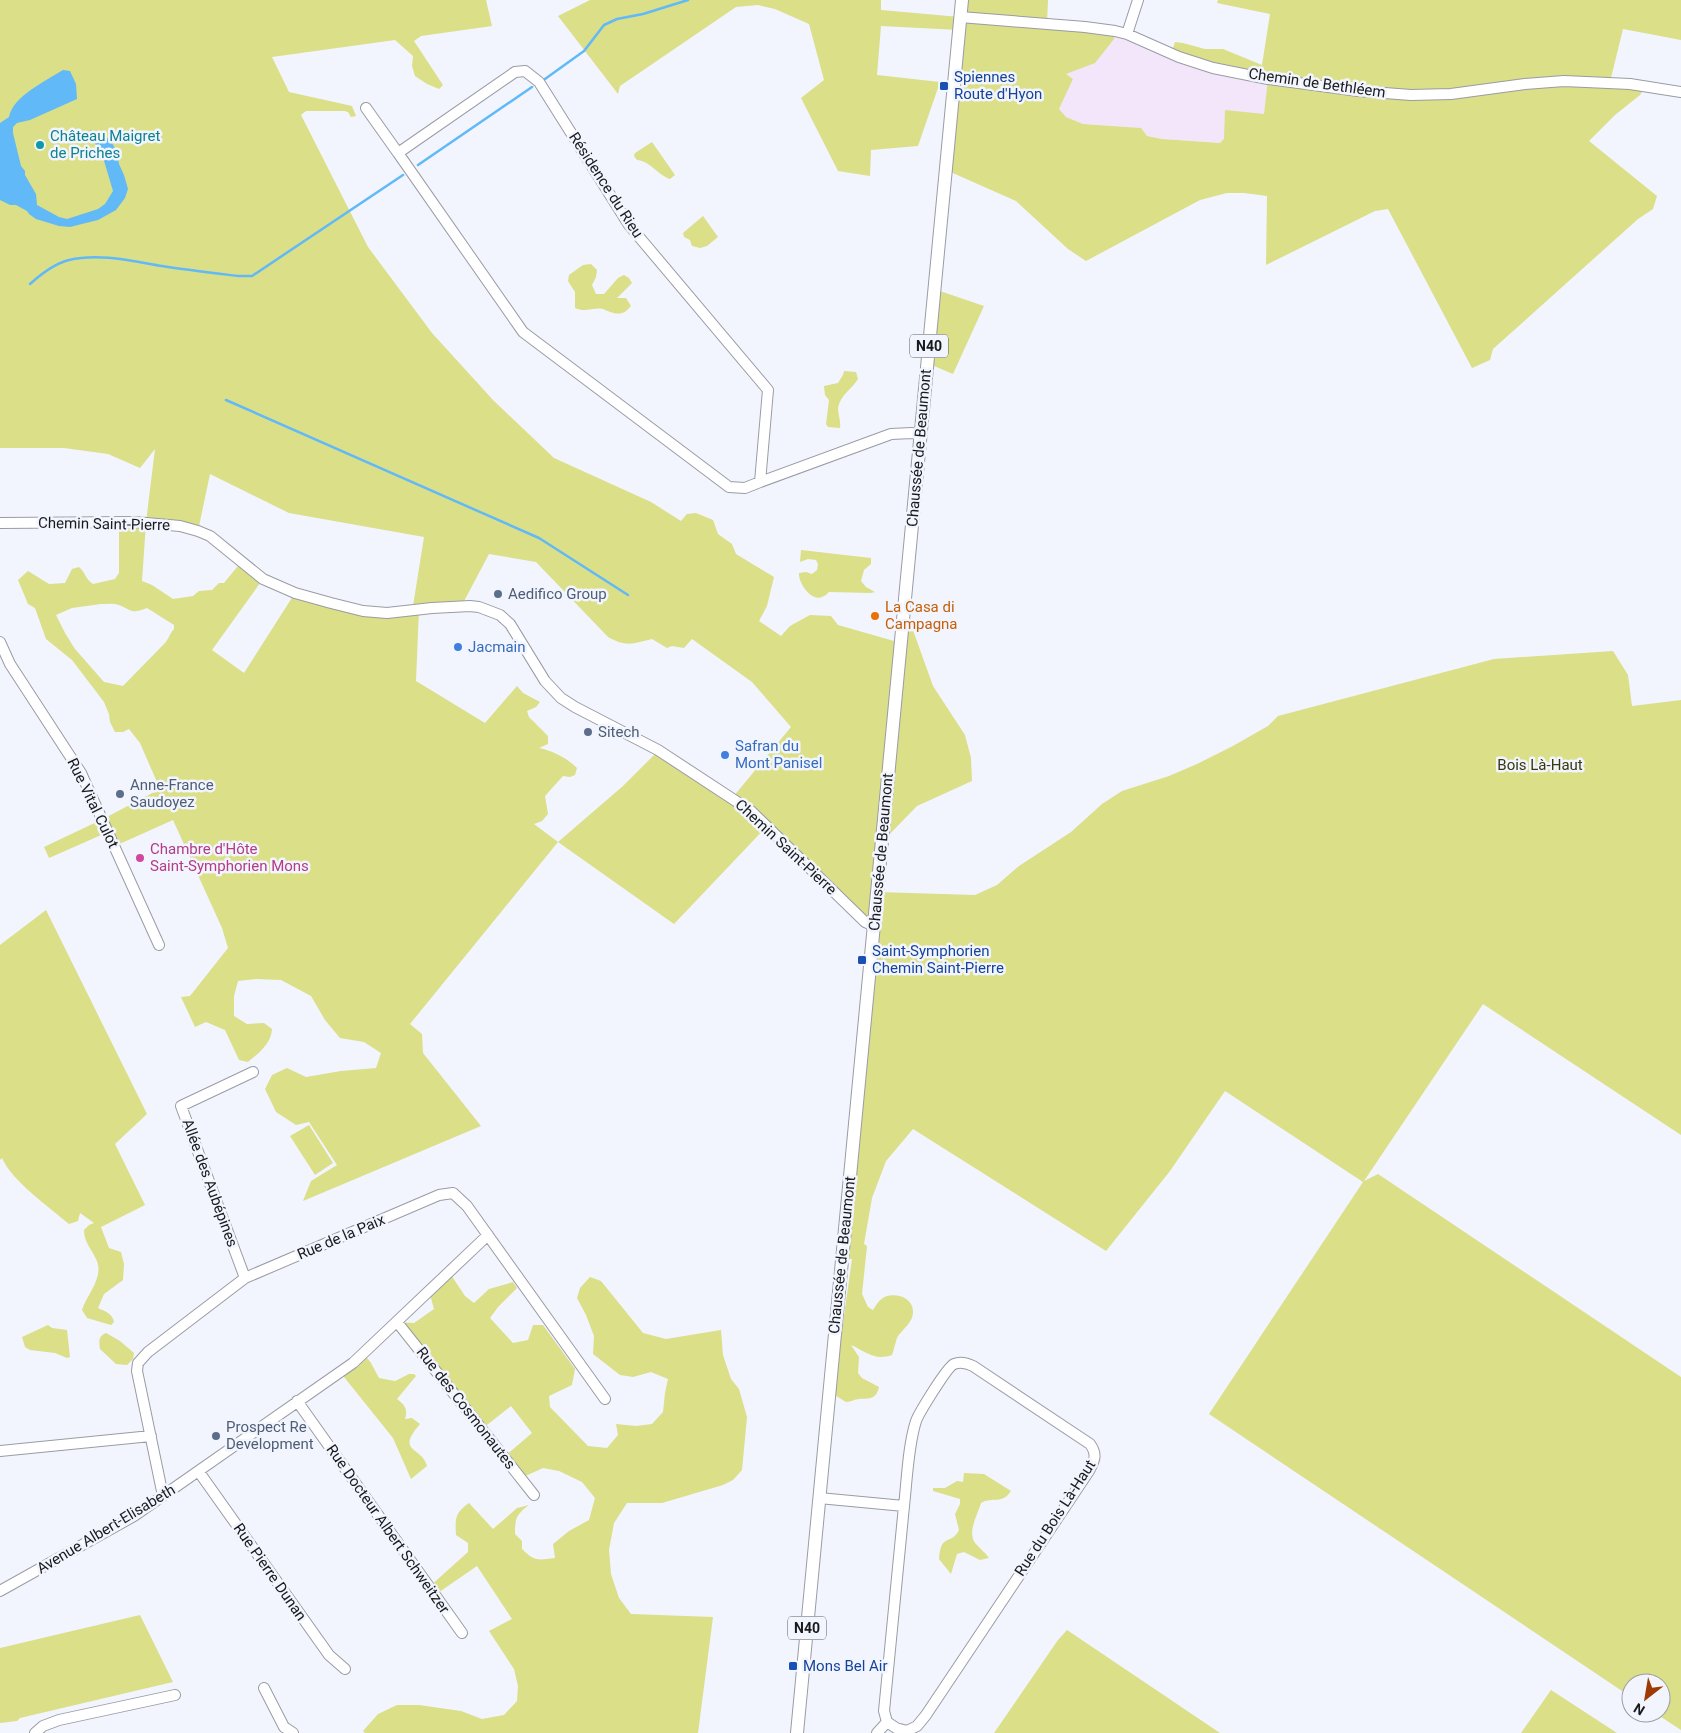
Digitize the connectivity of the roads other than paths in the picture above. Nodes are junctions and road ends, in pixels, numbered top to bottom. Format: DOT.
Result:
graph roads {
  1 [pos="962,0"];
  2 [pos="1138,0"];
  3 [pos="960,17"];
  4 [pos="1126,34"];
  5 [pos="1681,92"];
  6 [pos="366,108"];
  7 [pos="398,153"];
  8 [pos="920,435"];
  9 [pos="760,482"];
  10 [pos="0,523"];
  11 [pos="0,642"];
  12 [pos="874,926"];
  13 [pos="159,945"];
  14 [pos="253,1072"];
  15 [pos="488,1236"];
  16 [pos="245,1278"];
  17 [pos="397,1322"];
  18 [pos="605,1399"];
  19 [pos="297,1401"];
  20 [pos="151,1436"];
  21 [pos="0,1451"];
  22 [pos="199,1472"];
  23 [pos="534,1495"];
  24 [pos="163,1496"];
  25 [pos="819,1498"];
  26 [pos="904,1506"];
  27 [pos="0,1591"];
  28 [pos="462,1633"];
  29 [pos="345,1669"];
  30 [pos="264,1688"];
  31 [pos="175,1694"];
  32 [pos="887,1722"];
  33 [pos="35,1733"];
  34 [pos="293,1733"];
  35 [pos="797,1733"];
  36 [pos="877,1733"];
  1 -- 3 [label="main road, Chaussée de Beaumont / N40"];
  2 -- 4 [label="street"];
  3 -- 4 [label="street, Chemin de Bethléem"];
  3 -- 8 [label="main road, Chaussée de Beaumont / N40"];
  4 -- 5 [label="street, Chemin de Bethléem"];
  6 -- 7 [label="street"];
  7 -- 9 [label="street"];
  7 -- 9 [label="street, Résidence du Rieu"];
  8 -- 9 [label="street"];
  8 -- 12 [label="main road, Chaussée de Beaumont / N40"];
  10 -- 12 [label="street, Chemin Saint-Pierre"];
  11 -- 13 [label="street, Rue Vital Culot"];
  12 -- 25 [label="main road, Chaussée de Beaumont / N40"];
  14 -- 16 [label="street, Allée des Aubépines"];
  15 -- 16 [label="street, Rue de la Paix"];
  15 -- 17 [label="street, Avenue Albert-Elisabeth"];
  15 -- 18 [label="street, Rue de la Paix"];
  16 -- 20 [label="street, Rue de la Paix"];
  17 -- 19 [label="street, Avenue Albert-Elisabeth"];
  17 -- 23 [label="street, Rue des Cosmonautes"];
  19 -- 22 [label="street, Avenue Albert-Elisabeth"];
  19 -- 28 [label="street, Rue Docteur Albert Schweitzer"];
  20 -- 21 [label="street"];
  20 -- 24 [label="street, Rue de la Paix"];
  22 -- 24 [label="street, Avenue Albert-Elisabeth"];
  22 -- 29 [label="street, Rue Pierre Dunan"];
  24 -- 27 [label="street, Avenue Albert-Elisabeth"];
  25 -- 26 [label="street"];
  25 -- 35 [label="main road, Chaussée de Beaumont / N40"];
  26 -- 32 [label="street, Rue du Bois Là-Haut"];
  26 -- 32 [label="street, Rue du Bois Là-Haut"];
  30 -- 34 [label="street"];
  31 -- 33 [label="street"];
  32 -- 36 [label="street"];
}
